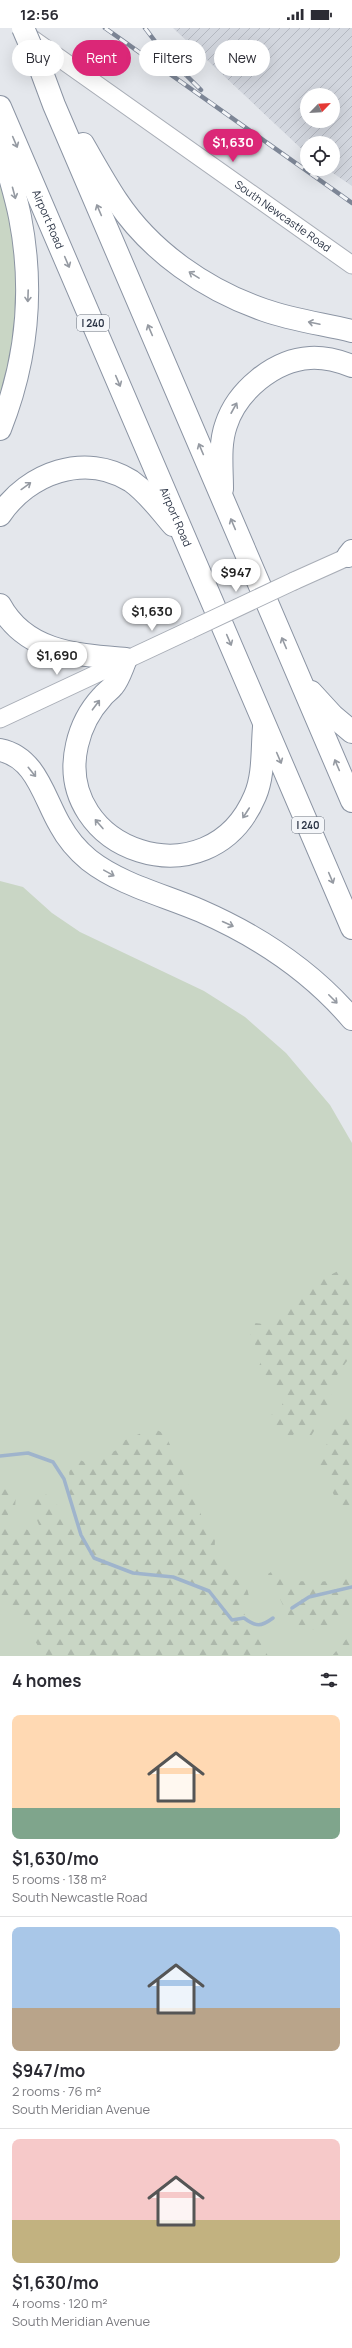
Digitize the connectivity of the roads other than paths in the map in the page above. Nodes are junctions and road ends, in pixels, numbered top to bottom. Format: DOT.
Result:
graph roads {
  1 [pos="18,28"];
  2 [pos="23,28"];
  3 [pos="57,106"];
  4 [pos="0,107"];
  5 [pos="0,143"];
  6 [pos="352,264"];
  7 [pos="352,331"];
  8 [pos="352,366"];
  9 [pos="0,429"];
  10 [pos="222,498"];
  11 [pos="0,515"];
  12 [pos="186,540"];
  13 [pos="351,555"];
  14 [pos="0,605"];
  15 [pos="126,659"];
  16 [pos="300,679"];
  17 [pos="0,719"];
  18 [pos="264,722"];
  19 [pos="352,732"];
  20 [pos="0,750"];
  21 [pos="352,801"];
  22 [pos="352,928"];
  23 [pos="352,1019"];
  1 -- 6 [label="street, South Newcastle Road"];
  2 -- 3 [label="highway, bridge"];
  7 -- 3 [label="highway, one-way"];
  10 -- 3 [label="highway, one-way"];
  4 -- 12 [label="highway, Airport Road / I 240, one-way"];
  5 -- 9 [label="highway, one-way"];
  10 -- 8 [label="highway, one-way"];
  16 -- 10 [label="highway, one-way"];
  11 -- 12 [label="highway, one-way"];
  12 -- 18 [label="highway, Airport Road / I 240, one-way"];
  13 -- 15 [label="street, bridge"];
  14 -- 15 [label="highway"];
  15 -- 17 [label="street"];
  18 -- 15 [label="highway, one-way"];
  16 -- 19 [label="highway"];
  21 -- 16 [label="highway, one-way"];
  18 -- 22 [label="highway, Airport Road / I 240, one-way"];
  20 -- 23 [label="highway, one-way"];
}
